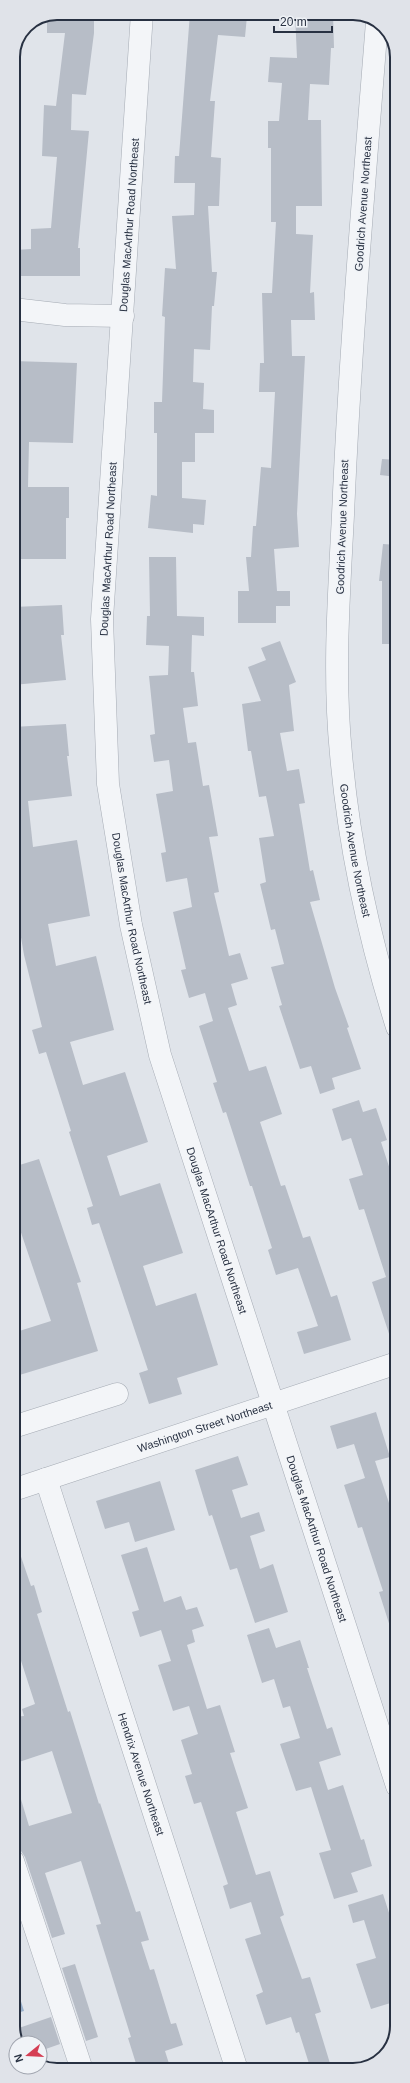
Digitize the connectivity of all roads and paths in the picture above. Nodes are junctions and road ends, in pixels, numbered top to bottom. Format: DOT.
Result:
graph roads {
  1 [pos="142,20"];
  2 [pos="376,28"];
  3 [pos="20,310"];
  4 [pos="123,316"];
  5 [pos="390,1005"];
  6 [pos="390,1365"];
  7 [pos="117,1394"];
  8 [pos="272,1404"];
  9 [pos="20,1425"];
  10 [pos="46,1479"];
  11 [pos="20,1488"];
  12 [pos="390,1765"];
  13 [pos="20,1882"];
  14 [pos="80,2063"];
  15 [pos="235,2063"];
  1 -- 4 [label="street, Douglas MacArthur Road Northeast"];
  2 -- 5 [label="street, Goodrich Avenue Northeast"];
  3 -- 4 [label="street"];
  4 -- 8 [label="street, Douglas MacArthur Road Northeast"];
  6 -- 8 [label="street, Washington Street Northeast"];
  7 -- 9 [label="street"];
  8 -- 10 [label="street, Washington Street Northeast"];
  8 -- 12 [label="street, Douglas MacArthur Road Northeast"];
  10 -- 11 [label="street, Washington Street Northeast"];
  10 -- 15 [label="street, Hendrix Avenue Northeast"];
  13 -- 14 [label="street"];
}
